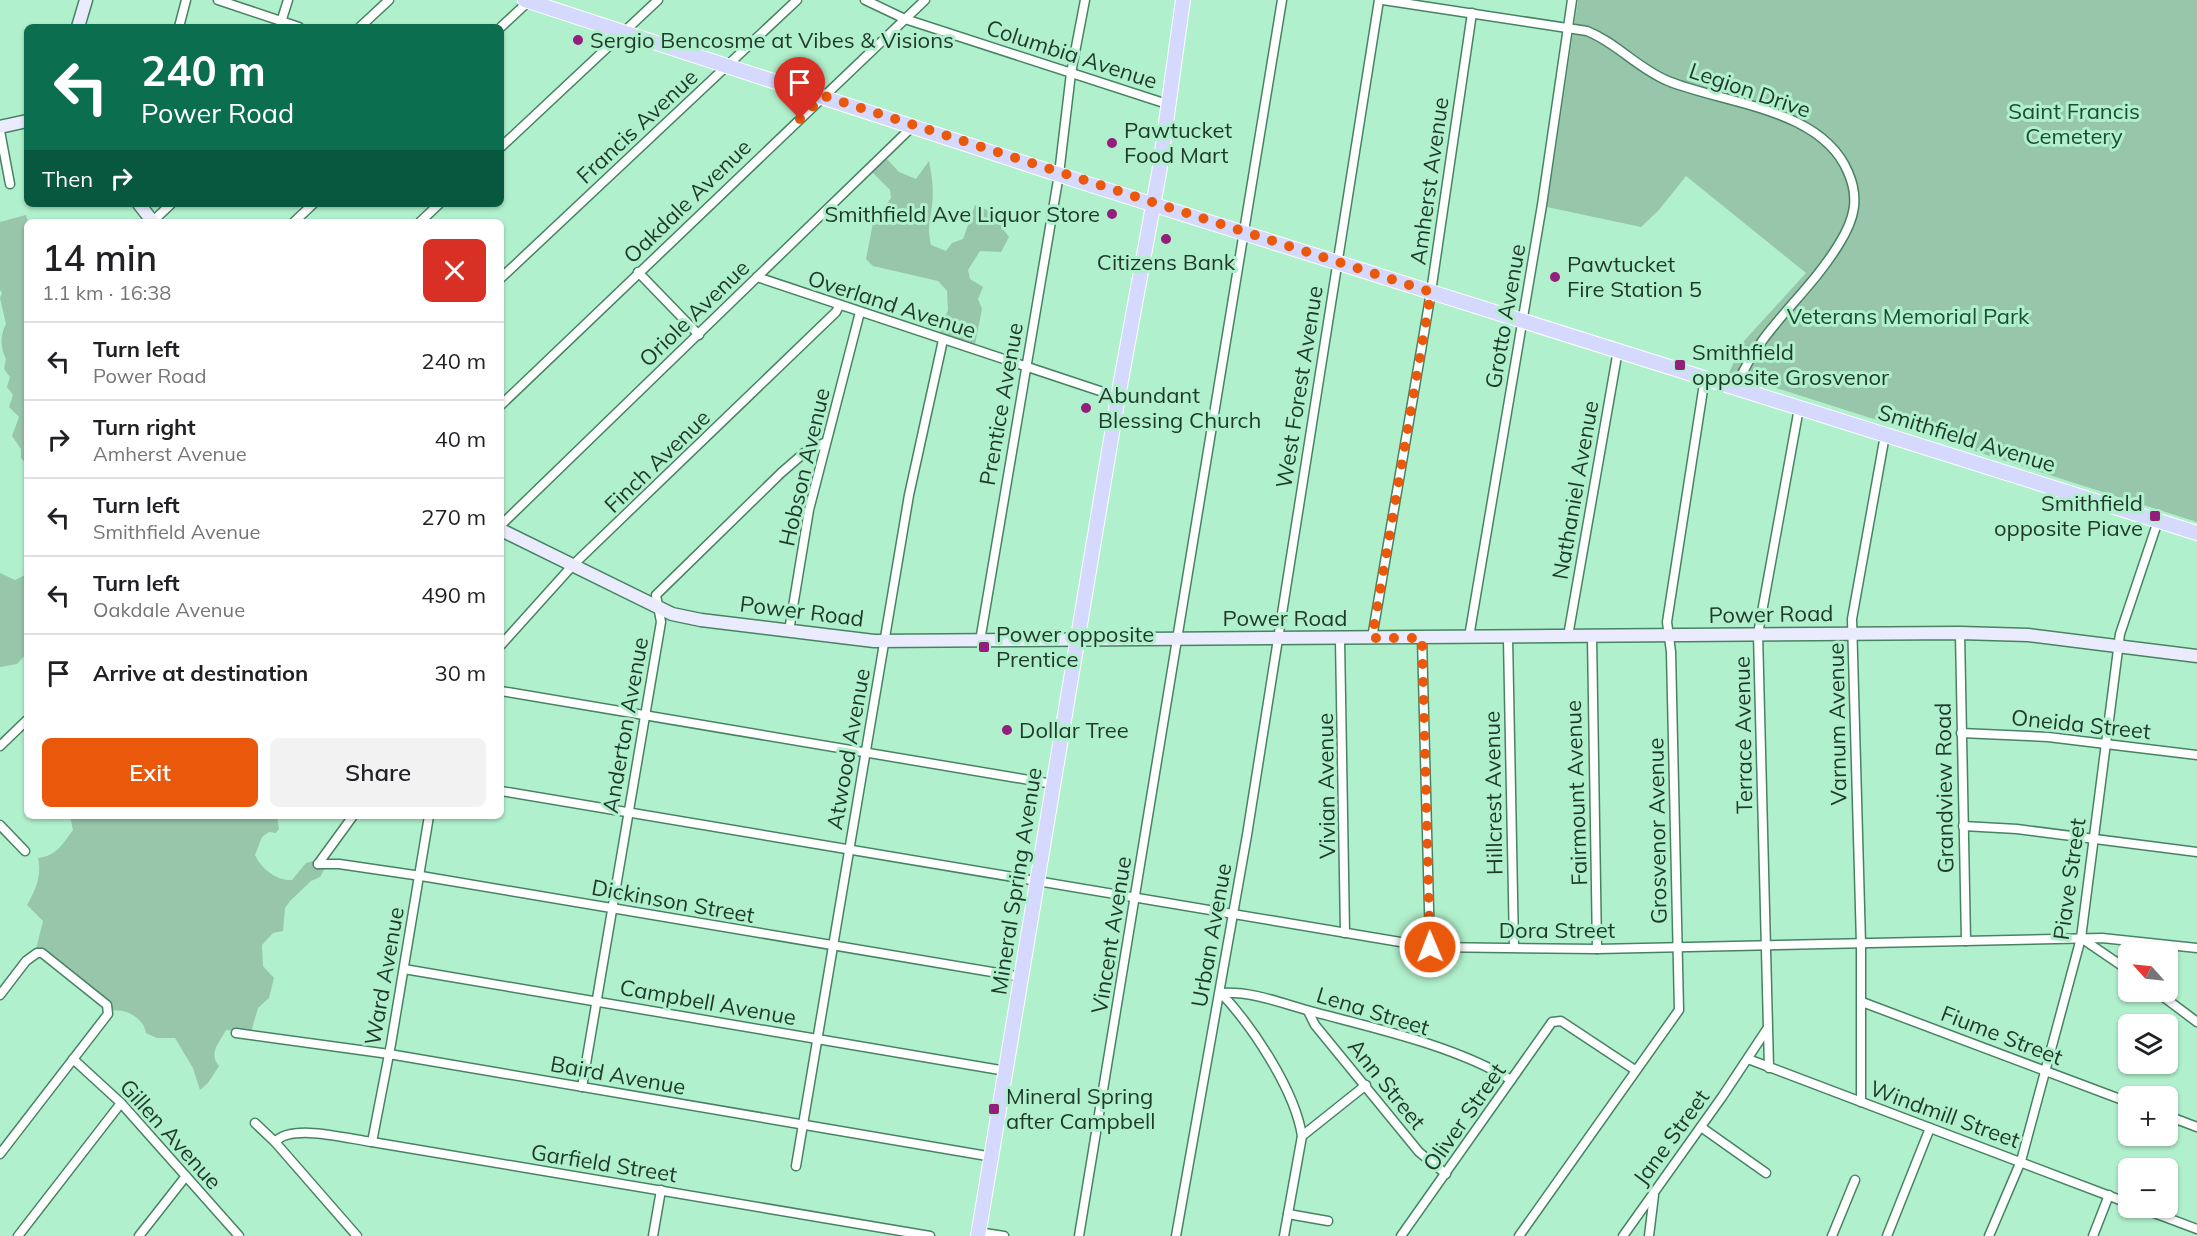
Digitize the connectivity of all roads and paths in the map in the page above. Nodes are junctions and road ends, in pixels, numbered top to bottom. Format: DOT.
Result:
graph roads {
  1 [pos="86,0"];
  2 [pos="186,0"];
  3 [pos="218,0"];
  4 [pos="288,0"];
  5 [pos="389,0"];
  6 [pos="528,0"];
  7 [pos="658,0"];
  8 [pos="797,0"];
  9 [pos="866,0"];
  10 [pos="925,0"];
  11 [pos="1085,0"];
  12 [pos="1183,0"];
  13 [pos="1282,0"];
  14 [pos="1381,0"];
  15 [pos="1572,0"];
  16 [pos="1472,13"];
  17 [pos="282,19"];
  18 [pos="905,19"];
  19 [pos="79,24"];
  20 [pos="179,24"];
  21 [pos="293,24"];
  22 [pos="363,24"];
  23 [pos="504,24"];
  24 [pos="1568,26"];
  25 [pos="624,32"];
  26 [pos="728,66"];
  27 [pos="1071,73"];
  28 [pos="824,96"];
  29 [pos="1167,104"];
  30 [pos="24,122"];
  31 [pos="912,126"];
  32 [pos="0,129"];
  33 [pos="504,144"];
  34 [pos="1059,174"];
  35 [pos="10,184"];
  36 [pos="1154,204"];
  37 [pos="141,207"];
  38 [pos="168,207"];
  39 [pos="310,207"];
  40 [pos="437,207"];
  41 [pos="151,219"];
  42 [pos="156,219"];
  43 [pos="297,219"];
  44 [pos="423,219"];
  45 [pos="1245,233"];
  46 [pos="1338,263"];
  47 [pos="638,272"];
  48 [pos="504,275"];
  49 [pos="757,277"];
  50 [pos="1431,292"];
  51 [pos="839,306"];
  52 [pos="860,312"];
  53 [pos="1522,321"];
  54 [pos="699,334"];
  55 [pos="943,340"];
  56 [pos="1618,350"];
  57 [pos="1027,366"];
  58 [pos="1705,377"];
  59 [pos="1736,387"];
  60 [pos="1118,397"];
  61 [pos="504,402"];
  62 [pos="1799,408"];
  63 [pos="1885,435"];
  64 [pos="826,442"];
  65 [pos="2157,521"];
  66 [pos="504,522"];
  67 [pos="504,531"];
  68 [pos="2197,533"];
  69 [pos="573,565"];
  70 [pos="659,608"];
  71 [pos="789,631"];
  72 [pos="1960,633"];
  73 [pos="1758,634"];
  74 [pos="1853,634"];
  75 [pos="1568,636"];
  76 [pos="1592,636"];
  77 [pos="1669,636"];
  78 [pos="1372,638"];
  79 [pos="1422,638"];
  80 [pos="1469,638"];
  81 [pos="1508,638"];
  82 [pos="1078,639"];
  83 [pos="1177,639"];
  84 [pos="1278,639"];
  85 [pos="1340,639"];
  86 [pos="980,641"];
  87 [pos="504,642"];
  88 [pos="885,642"];
  89 [pos="2118,646"];
  90 [pos="2197,656"];
  91 [pos="504,692"];
  92 [pos="644,715"];
  93 [pos="24,723"];
  94 [pos="1962,733"];
  95 [pos="2106,744"];
  96 [pos="0,746"];
  97 [pos="866,752"];
  98 [pos="2197,755"];
  99 [pos="1053,784"];
  100 [pos="504,792"];
  101 [pos="628,813"];
  102 [pos="351,819"];
  103 [pos="429,819"];
  104 [pos="0,825"];
  105 [pos="1963,826"];
  106 [pos="2094,838"];
  107 [pos="849,850"];
  108 [pos="26,851"];
  109 [pos="2197,852"];
  110 [pos="421,876"];
  111 [pos="1037,881"];
  112 [pos="1135,899"];
  113 [pos="613,908"];
  114 [pos="1233,914"];
  115 [pos="1345,933"];
  116 [pos="2081,938"];
  117 [pos="1966,941"];
  118 [pos="1861,944"];
  119 [pos="834,946"];
  120 [pos="1765,946"];
  121 [pos="1430,947"];
  122 [pos="1514,947"];
  123 [pos="1678,947"];
  124 [pos="2197,948"];
  125 [pos="1597,949"];
  126 [pos="2118,962"];
  127 [pos="404,969"];
  128 [pos="1022,977"];
  129 [pos="1221,993"];
  130 [pos="0,995"];
  131 [pos="597,1001"];
  132 [pos="1862,1002"];
  133 [pos="2170,1002"];
  134 [pos="1308,1011"];
  135 [pos="2197,1022"];
  136 [pos="1767,1028"];
  137 [pos="236,1033"];
  138 [pos="819,1040"];
  139 [pos="388,1054"];
  140 [pos="73,1059"];
  141 [pos="1748,1059"];
  142 [pos="1769,1068"];
  143 [pos="1635,1070"];
  144 [pos="2045,1070"];
  145 [pos="1006,1071"];
  146 [pos="1511,1080"];
  147 [pos="1366,1086"];
  148 [pos="582,1087"];
  149 [pos="2118,1097"];
  150 [pos="1861,1102"];
  151 [pos="121,1103"];
  152 [pos="2178,1120"];
  153 [pos="255,1123"];
  154 [pos="803,1125"];
  155 [pos="1701,1127"];
  156 [pos="2197,1127"];
  157 [pos="1930,1128"];
  158 [pos="1302,1136"];
  159 [pos="275,1142"];
  160 [pos="372,1142"];
  161 [pos="0,1154"];
  162 [pos="993,1157"];
  163 [pos="2021,1161"];
  164 [pos="796,1166"];
  165 [pos="1766,1173"];
  166 [pos="1446,1174"];
  167 [pos="186,1176"];
  168 [pos="1855,1180"];
  169 [pos="661,1190"];
  170 [pos="1654,1192"];
  171 [pos="2109,1195"];
  172 [pos="2118,1199"];
  173 [pos="1288,1214"];
  174 [pos="2168,1218"];
  175 [pos="1328,1221"];
  176 [pos="2197,1229"];
  177 [pos="978,1234"];
  178 [pos="18,1236"];
  179 [pos="139,1236"];
  180 [pos="239,1236"];
  181 [pos="357,1236"];
  182 [pos="653,1236"];
  183 [pos="930,1236"];
  184 [pos="1004,1236"];
  185 [pos="1079,1236"];
  186 [pos="1176,1236"];
  187 [pos="1284,1236"];
  188 [pos="1401,1236"];
  189 [pos="1519,1236"];
  190 [pos="1623,1236"];
  191 [pos="1649,1236"];
  192 [pos="1832,1236"];
  193 [pos="1887,1236"];
  194 [pos="1989,1236"];
  195 [pos="2092,1236"];
  196 [pos="2194,1236"];
  1 -- 19 [label="main road"];
  2 -- 20 [label="street"];
  3 -- 17 [label="street"];
  4 -- 17 [label="street"];
  5 -- 22 [label="street"];
  6 -- 23 [label="street"];
  6 -- 25 [label="main road, Smithfield Avenue"];
  7 -- 25 [label="street"];
  8 -- 26 [label="street, Francis Avenue"];
  9 -- 18 [label="street, Columbia Avenue"];
  10 -- 18 [label="street, Oakdale Avenue"];
  11 -- 27 [label="street, Prentice Avenue"];
  12 -- 29 [label="main road, Mineral Spring Avenue"];
  13 -- 45 [label="street, Vincent Avenue"];
  14 -- 16 [label="street, Legion Drive"];
  14 -- 46 [label="street, West Forest Avenue"];
  15 -- 24 [label="street, Grotto Avenue"];
  16 -- 24 [label="street, Legion Drive"];
  16 -- 50 [label="street, Amherst Avenue"];
  17 -- 21 [label="street"];
  18 -- 27 [label="street, Columbia Avenue"];
  18 -- 28 [label="street, Oakdale Avenue"];
  24 -- 53 [label="street, Grotto Avenue"];
  24 -- 59 [label="street, Legion Drive"];
  25 -- 26 [label="main road, Smithfield Avenue"];
  25 -- 33 [label="street"];
  26 -- 28 [label="main road, Smithfield Avenue"];
  26 -- 48 [label="street, Francis Avenue"];
  27 -- 29 [label="street, Columbia Avenue"];
  27 -- 34 [label="street, Prentice Avenue"];
  28 -- 31 [label="main road, Smithfield Avenue"];
  28 -- 47 [label="street, Oakdale Avenue"];
  29 -- 36 [label="main road, Mineral Spring Avenue"];
  30 -- 32 [label="main road"];
  31 -- 34 [label="main road, Smithfield Avenue"];
  31 -- 49 [label="street, Oriole Avenue"];
  32 -- 35 [label="street"];
  34 -- 36 [label="main road, Smithfield Avenue"];
  34 -- 57 [label="street, Prentice Avenue"];
  36 -- 45 [label="main road, Smithfield Avenue"];
  36 -- 60 [label="main road, Mineral Spring Avenue"];
  37 -- 41 [label="main road"];
  38 -- 42 [label="street"];
  39 -- 43 [label="street"];
  40 -- 44 [label="street"];
  45 -- 46 [label="main road, Smithfield Avenue"];
  45 -- 83 [label="street, Vincent Avenue"];
  46 -- 50 [label="main road, Smithfield Avenue"];
  46 -- 84 [label="street, West Forest Avenue"];
  47 -- 54 [label="street"];
  47 -- 61 [label="street, Oakdale Avenue"];
  49 -- 51 [label="street, Overland Avenue"];
  49 -- 54 [label="street, Oriole Avenue"];
  50 -- 53 [label="main road, Smithfield Avenue"];
  50 -- 78 [label="street, Amherst Avenue"];
  51 -- 52 [label="street, Overland Avenue"];
  51 -- 69 [label="street, Finch Avenue"];
  52 -- 55 [label="street, Overland Avenue"];
  52 -- 64 [label="street, Hobson Avenue"];
  53 -- 56 [label="main road, Smithfield Avenue"];
  53 -- 80 [label="street, Grotto Avenue"];
  54 -- 66 [label="street, Oriole Avenue"];
  55 -- 57 [label="street, Overland Avenue"];
  55 -- 88 [label="street, Atwood Avenue"];
  56 -- 58 [label="main road, Smithfield Avenue"];
  56 -- 75 [label="street, Nathaniel Avenue"];
  57 -- 60 [label="street, Overland Avenue"];
  57 -- 86 [label="street, Prentice Avenue"];
  58 -- 59 [label="main road, Smithfield Avenue"];
  58 -- 77 [label="street, Grosvenor Avenue"];
  59 -- 62 [label="main road, Smithfield Avenue"];
  60 -- 82 [label="main road, Mineral Spring Avenue"];
  62 -- 63 [label="main road, Smithfield Avenue"];
  62 -- 73 [label="street, Terrace Avenue"];
  63 -- 65 [label="main road, Smithfield Avenue"];
  63 -- 74 [label="street, Varnum Avenue"];
  64 -- 70 [label="street, Anderton Avenue"];
  64 -- 71 [label="street, Hobson Avenue"];
  65 -- 68 [label="main road, Smithfield Avenue"];
  65 -- 89 [label="street, Piave Street"];
  67 -- 69 [label="main road, Power Road"];
  69 -- 70 [label="main road, Power Road"];
  69 -- 87 [label="street, Finch Avenue"];
  70 -- 71 [label="main road, Power Road"];
  70 -- 92 [label="street, Anderton Avenue"];
  71 -- 88 [label="main road, Power Road"];
  72 -- 74 [label="main road, Power Road"];
  72 -- 89 [label="main road, Power Road"];
  72 -- 94 [label="street, Grandview Road"];
  73 -- 74 [label="main road, Power Road"];
  73 -- 77 [label="main road, Power Road"];
  73 -- 120 [label="street, Terrace Avenue"];
  74 -- 118 [label="street, Varnum Avenue"];
  75 -- 76 [label="main road, Power Road"];
  75 -- 81 [label="main road, Power Road"];
  76 -- 77 [label="main road, Power Road"];
  76 -- 125 [label="street, Fairmount Avenue"];
  77 -- 123 [label="street, Grosvenor Avenue"];
  78 -- 79 [label="main road, Power Road"];
  78 -- 85 [label="main road, Power Road"];
  79 -- 80 [label="main road, Power Road"];
  79 -- 121 [label="street"];
  80 -- 81 [label="main road, Power Road"];
  81 -- 122 [label="street, Hillcrest Avenue"];
  82 -- 83 [label="main road, Power Road"];
  82 -- 86 [label="main road, Power Road"];
  82 -- 99 [label="main road, Mineral Spring Avenue"];
  83 -- 84 [label="main road, Power Road"];
  83 -- 112 [label="street, Vincent Avenue"];
  84 -- 85 [label="main road, Power Road"];
  84 -- 114 [label="street, Urban Avenue"];
  85 -- 115 [label="street, Vivian Avenue"];
  86 -- 88 [label="main road, Power Road"];
  88 -- 97 [label="street, Atwood Avenue"];
  89 -- 90 [label="main road, Power Road"];
  89 -- 95 [label="street, Piave Street"];
  91 -- 92 [label="street"];
  92 -- 97 [label="street"];
  92 -- 101 [label="street, Anderton Avenue"];
  93 -- 96 [label="street"];
  94 -- 95 [label="street, Oneida Street"];
  94 -- 105 [label="street, Grandview Road"];
  95 -- 98 [label="street, Oneida Street"];
  95 -- 106 [label="street, Piave Street"];
  97 -- 99 [label="street"];
  97 -- 107 [label="street, Atwood Avenue"];
  99 -- 111 [label="main road, Mineral Spring Avenue"];
  100 -- 101 [label="street, Dora Street"];
  101 -- 107 [label="street, Dora Street"];
  101 -- 113 [label="street, Anderton Avenue"];
  102 -- 110 [label="street, Dickinson Street"];
  103 -- 110 [label="street, Ward Avenue"];
  104 -- 108 [label="street"];
  105 -- 106 [label="street"];
  105 -- 117 [label="street, Grandview Road"];
  106 -- 109 [label="street"];
  106 -- 116 [label="street, Piave Street"];
  107 -- 111 [label="street, Dora Street"];
  107 -- 119 [label="street, Atwood Avenue"];
  110 -- 113 [label="street, Dickinson Street"];
  110 -- 127 [label="street, Ward Avenue"];
  111 -- 112 [label="street, Dora Street"];
  111 -- 128 [label="main road, Mineral Spring Avenue"];
  112 -- 114 [label="street, Dora Street"];
  112 -- 185 [label="street, Vincent Avenue"];
  113 -- 119 [label="street, Dickinson Street"];
  113 -- 131 [label="street, Anderton Avenue"];
  114 -- 115 [label="street, Dora Street"];
  114 -- 129 [label="street, Urban Avenue"];
  115 -- 121 [label="street, Dora Street"];
  116 -- 117 [label="street, Dora Street"];
  116 -- 124 [label="street, Dora Street"];
  116 -- 126 [label="street"];
  116 -- 144 [label="street, Piave Street"];
  117 -- 118 [label="street, Dora Street"];
  118 -- 120 [label="street, Dora Street"];
  118 -- 132 [label="street, Varnum Avenue"];
  119 -- 128 [label="street, Dickinson Street"];
  119 -- 138 [label="street, Atwood Avenue"];
  120 -- 123 [label="street, Dora Street"];
  120 -- 136 [label="street, Terrace Avenue"];
  121 -- 122 [label="street, Dora Street"];
  122 -- 125 [label="street, Dora Street"];
  123 -- 125 [label="street, Dora Street"];
  123 -- 143 [label="street, Grosvenor Avenue"];
  127 -- 131 [label="street, Campbell Avenue"];
  127 -- 139 [label="street, Ward Avenue"];
  128 -- 145 [label="main road, Mineral Spring Avenue"];
  129 -- 134 [label="street, Lena Street"];
  129 -- 158 [label="street"];
  129 -- 186 [label="street, Urban Avenue"];
  130 -- 140 [label="street"];
  131 -- 138 [label="street, Campbell Avenue"];
  131 -- 148 [label="street, Anderton Avenue"];
  132 -- 144 [label="street, Fiume Street"];
  132 -- 150 [label="street, Varnum Avenue"];
  133 -- 135 [label="street"];
  134 -- 146 [label="street, Lena Street"];
  134 -- 147 [label="street, Ann Street"];
  136 -- 141 [label="street"];
  136 -- 142 [label="street, Terrace Avenue"];
  137 -- 139 [label="street, Baird Avenue"];
  138 -- 145 [label="street, Campbell Avenue"];
  138 -- 154 [label="street, Atwood Avenue"];
  139 -- 148 [label="street, Baird Avenue"];
  139 -- 160 [label="street, Ward Avenue"];
  140 -- 151 [label="street, Gillen Avenue"];
  140 -- 161 [label="street"];
  141 -- 142 [label="street, Windmill Street"];
  141 -- 155 [label="street, Jane Street"];
  142 -- 150 [label="street, Windmill Street"];
  143 -- 146 [label="street, Oliver Street"];
  143 -- 189 [label="street, Grosvenor Avenue"];
  144 -- 149 [label="street, Fiume Street"];
  144 -- 163 [label="street, Piave Street"];
  145 -- 162 [label="main road, Mineral Spring Avenue"];
  146 -- 166 [label="street, Oliver Street"];
  147 -- 158 [label="street"];
  147 -- 166 [label="street, Ann Street"];
  148 -- 154 [label="street, Baird Avenue"];
  150 -- 157 [label="street, Windmill Street"];
  151 -- 167 [label="street, Gillen Avenue"];
  151 -- 178 [label="street"];
  152 -- 156 [label="street"];
  153 -- 159 [label="street"];
  154 -- 162 [label="street, Baird Avenue"];
  154 -- 164 [label="street, Atwood Avenue"];
  155 -- 165 [label="street"];
  155 -- 170 [label="street, Jane Street"];
  157 -- 163 [label="street, Windmill Street"];
  157 -- 193 [label="street"];
  158 -- 173 [label="street"];
  159 -- 160 [label="street, Garfield Street"];
  159 -- 181 [label="street"];
  160 -- 169 [label="street, Garfield Street"];
  162 -- 177 [label="main road, Mineral Spring Avenue"];
  163 -- 171 [label="street, Windmill Street"];
  163 -- 194 [label="street, Piave Street"];
  166 -- 188 [label="street, Oliver Street"];
  167 -- 179 [label="street"];
  167 -- 180 [label="street, Gillen Avenue"];
  168 -- 192 [label="street"];
  169 -- 182 [label="street"];
  169 -- 183 [label="street, Garfield Street"];
  170 -- 190 [label="street, Jane Street"];
  170 -- 191 [label="street"];
  171 -- 172 [label="street, Windmill Street"];
  171 -- 195 [label="street"];
  173 -- 175 [label="street"];
  173 -- 187 [label="street"];
  174 -- 176 [label="street"];
  176 -- 196 [label="street"];
  177 -- 184 [label="street"];
}
